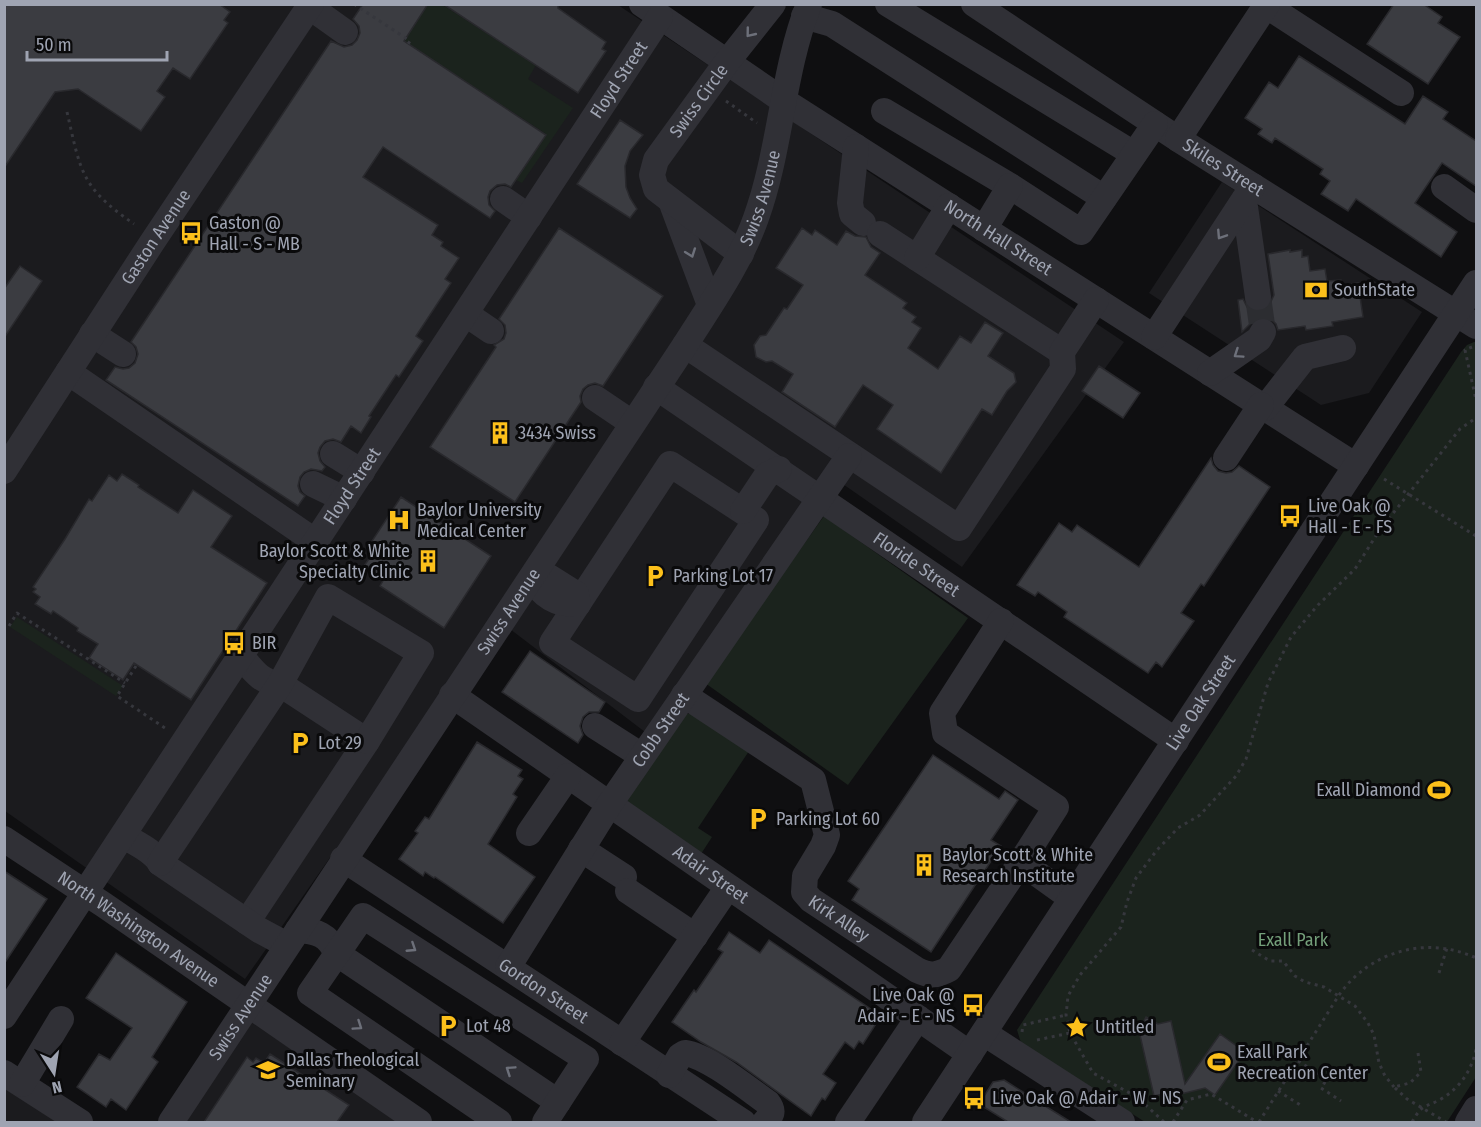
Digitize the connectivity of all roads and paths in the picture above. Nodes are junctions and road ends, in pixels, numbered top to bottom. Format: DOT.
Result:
graph roads {
  1 [pos="354,4"];
  2 [pos="773,4"];
  3 [pos="888,4"];
  4 [pos="974,4"];
  5 [pos="1267,5"];
  6 [pos="310,6"];
  7 [pos="806,10"];
  8 [pos="651,11"];
  9 [pos="345,32"];
  10 [pos="408,44"];
  11 [pos="727,62"];
  12 [pos="1401,93"];
  13 [pos="722,98"];
  14 [pos="784,101"];
  15 [pos="884,111"];
  16 [pos="67,112"];
  17 [pos="757,123"];
  18 [pos="1155,124"];
  19 [pos="1178,139"];
  20 [pos="856,147"];
  21 [pos="1134,154"];
  22 [pos="1010,186"];
  23 [pos="1444,187"];
  24 [pos="1248,193"];
  25 [pos="1104,198"];
  26 [pos="503,199"];
  27 [pos="671,201"];
  28 [pos="949,206"];
  29 [pos="1476,210"];
  30 [pos="529,217"];
  31 [pos="134,224"];
  32 [pos="984,229"];
  33 [pos="741,254"];
  34 [pos="917,258"];
  35 [pos="1476,282"];
  36 [pos="1258,297"];
  37 [pos="1096,300"];
  38 [pos="710,305"];
  39 [pos="465,314"];
  40 [pos="1466,320"];
  41 [pos="491,331"];
  42 [pos="1263,332"];
  43 [pos="92,334"];
  44 [pos="1154,337"];
  45 [pos="685,345"];
  46 [pos="1476,346"];
  47 [pos="1343,348"];
  48 [pos="1062,352"];
  49 [pos="123,354"];
  50 [pos="68,372"];
  51 [pos="1210,373"];
  52 [pos="656,387"];
  53 [pos="595,398"];
  54 [pos="1476,400"];
  55 [pos="1263,407"];
  56 [pos="1476,418"];
  57 [pos="632,423"];
  58 [pos="333,454"];
  59 [pos="849,456"];
  60 [pos="1226,458"];
  61 [pos="1356,466"];
  62 [pos="779,469"];
  63 [pos="4,471"];
  64 [pos="362,472"];
  65 [pos="1384,479"];
  66 [pos="313,484"];
  67 [pos="1408,494"];
  68 [pos="820,498"];
  69 [pos="344,499"];
  70 [pos="748,515"];
  71 [pos="1476,536"];
  72 [pos="316,542"];
  73 [pos="532,577"];
  74 [pos="578,604"];
  75 [pos="1001,621"];
  76 [pos="9,626"];
  77 [pos="242,656"];
  78 [pos="136,666"];
  79 [pos="125,683"];
  80 [pos="280,684"];
  81 [pos="452,695"];
  82 [pos="684,695"];
  83 [pos="595,726"];
  84 [pos="173,733"];
  85 [pos="367,741"];
  86 [pos="1176,741"];
  87 [pos="642,756"];
  88 [pos="568,776"];
  89 [pos="609,805"];
  90 [pos="529,833"];
  91 [pos="123,836"];
  92 [pos="4,839"];
  93 [pos="581,849"];
  94 [pos="344,859"];
  95 [pos="1021,862"];
  96 [pos="160,863"];
  97 [pos="728,887"];
  98 [pos="86,893"];
  99 [pos="1071,898"];
  100 [pos="247,922"];
  101 [pos="695,936"];
  102 [pos="292,938"];
  103 [pos="1446,948"];
  104 [pos="1252,950"];
  105 [pos="336,953"];
  106 [pos="1476,958"];
  107 [pos="508,967"];
  108 [pos="1440,973"];
  109 [pos="1339,995"];
  110 [pos="248,1004"];
  111 [pos="1066,1015"];
  112 [pos="4,1016"];
  113 [pos="918,1018"];
  114 [pos="61,1019"];
  115 [pos="984,1033"];
  116 [pos="1070,1033"];
  117 [pos="1022,1035"];
  118 [pos="1027,1042"];
  119 [pos="622,1043"];
  120 [pos="1476,1049"];
  121 [pos="1418,1053"];
  122 [pos="970,1054"];
  123 [pos="1298,1061"];
  124 [pos="669,1075"];
  125 [pos="13,1078"];
  126 [pos="1394,1086"];
  127 [pos="1278,1091"];
  128 [pos="1341,1101"];
  129 [pos="1302,1106"];
  130 [pos="1421,1107"];
  131 [pos="1476,1109"];
  132 [pos="552,1112"];
  133 [pos="80,1122"];
  134 [pos="171,1122"];
  135 [pos="419,1122"];
  136 [pos="499,1122"];
  137 [pos="743,1122"];
  138 [pos="765,1122"];
  139 [pos="848,1122"];
  140 [pos="925,1122"];
  141 [pos="1122,1122"];
  142 [pos="1164,1122"];
  143 [pos="1173,1122"];
  144 [pos="1258,1122"];
  145 [pos="1412,1122"];
  146 [pos="1448,1122"];
  147 [pos="1468,1122"];
  1 -- 10 [label="path"];
  2 -- 11 [label="street, Swiss Circle, one-way"];
  3 -- 21 [label="street"];
  4 -- 18 [label="street, Skiles Street"];
  5 -- 12 [label="street"];
  5 -- 19 [label="street"];
  6 -- 9 [label="street"];
  6 -- 43 [label="street, Gaston Avenue"];
  7 -- 14 [label="street, Swiss Avenue"];
  7 -- 25 [label="street"];
  8 -- 11 [label="street, North Hall Street"];
  8 -- 30 [label="street, Floyd Street"];
  11 -- 14 [label="street, North Hall Street"];
  11 -- 27 [label="street, Swiss Circle"];
  13 -- 17 [label="path"];
  14 -- 20 [label="street, North Hall Street"];
  14 -- 33 [label="street, Swiss Avenue"];
  15 -- 22 [label="street"];
  16 -- 31 [label="path"];
  18 -- 19 [label="street, Skiles Street"];
  18 -- 21 [label="street"];
  19 -- 24 [label="street, Skiles Street"];
  20 -- 28 [label="street, North Hall Street"];
  20 -- 34 [label="street"];
  21 -- 25 [label="street"];
  22 -- 25 [label="street"];
  22 -- 32 [label="street"];
  23 -- 29 [label="street"];
  24 -- 36 [label="street"];
  24 -- 40 [label="street, Skiles Street"];
  24 -- 44 [label="street, one-way"];
  26 -- 30 [label="street"];
  27 -- 33 [label="street, Swiss Circle"];
  27 -- 38 [label="street, Swiss Circle, one-way"];
  28 -- 32 [label="street, North Hall Street"];
  28 -- 34 [label="street"];
  30 -- 39 [label="street, Floyd Street"];
  32 -- 37 [label="street, North Hall Street"];
  33 -- 38 [label="street, Swiss Avenue"];
  34 -- 48 [label="street"];
  35 -- 40 [label="street, Live Oak Street"];
  37 -- 44 [label="street, North Hall Street"];
  37 -- 48 [label="street"];
  38 -- 45 [label="street, Swiss Avenue"];
  39 -- 41 [label="street"];
  39 -- 64 [label="street, Floyd Street"];
  40 -- 61 [label="street, Live Oak Street"];
  42 -- 51 [label="street, one-way"];
  43 -- 49 [label="street"];
  43 -- 50 [label="street, Gaston Avenue"];
  44 -- 51 [label="street, North Hall Street"];
  45 -- 52 [label="street, Swiss Avenue"];
  45 -- 59 [label="street"];
  46 -- 54 [label="path"];
  47 -- 55 [label="street"];
  48 -- 59 [label="street"];
  50 -- 63 [label="street, Gaston Avenue"];
  50 -- 72 [label="street"];
  51 -- 55 [label="street, North Hall Street"];
  52 -- 57 [label="street, Swiss Avenue"];
  52 -- 62 [label="street, Floride Street"];
  53 -- 57 [label="street"];
  55 -- 60 [label="street"];
  55 -- 61 [label="street, North Hall Street"];
  56 -- 67 [label="path"];
  57 -- 73 [label="street, Swiss Avenue"];
  58 -- 64 [label="street"];
  59 -- 68 [label="street, Cobb Street"];
  61 -- 86 [label="street, Live Oak Street"];
  62 -- 68 [label="street, Floride Street"];
  62 -- 70 [label="street"];
  64 -- 69 [label="street, Floyd Street"];
  65 -- 67 [label="path"];
  66 -- 69 [label="street"];
  67 -- 71 [label="path"];
  67 -- 111 [label="path"];
  68 -- 75 [label="street, Floride Street"];
  68 -- 82 [label="street, Cobb Street"];
  69 -- 72 [label="street, Floyd Street"];
  70 -- 74 [label="street"];
  70 -- 74 [label="street"];
  72 -- 77 [label="street, Floyd Street"];
  73 -- 74 [label="street"];
  73 -- 81 [label="street, Swiss Avenue"];
  75 -- 86 [label="street, Floride Street"];
  75 -- 95 [label="street"];
  76 -- 79 [label="path"];
  77 -- 80 [label="street"];
  77 -- 91 [label="street, Floyd Street"];
  78 -- 79 [label="path"];
  79 -- 84 [label="path"];
  80 -- 85 [label="street"];
  80 -- 85 [label="street"];
  80 -- 96 [label="street"];
  81 -- 88 [label="street, Adair Street"];
  81 -- 94 [label="street, Swiss Avenue"];
  82 -- 87 [label="street, Cobb Street"];
  82 -- 95 [label="street, Kirk Alley"];
  83 -- 87 [label="street"];
  85 -- 100 [label="street"];
  86 -- 99 [label="street, Live Oak Street"];
  87 -- 89 [label="street, Cobb Street"];
  88 -- 89 [label="street, Adair Street"];
  88 -- 90 [label="street"];
  89 -- 93 [label="street, Cobb Street"];
  89 -- 97 [label="street, Adair Street"];
  91 -- 96 [label="street"];
  91 -- 98 [label="street, Floyd Street"];
  92 -- 98 [label="street, North Washington Avenue"];
  93 -- 101 [label="street"];
  93 -- 107 [label="street, Cobb Street"];
  94 -- 102 [label="street, Swiss Avenue"];
  94 -- 107 [label="street, Gordon Street"];
  95 -- 99 [label="street"];
  96 -- 100 [label="street"];
  97 -- 101 [label="street"];
  97 -- 113 [label="street, Adair Street"];
  98 -- 110 [label="street, North Washington Avenue"];
  98 -- 112 [label="street, Floyd Street"];
  99 -- 115 [label="street, Live Oak Street"];
  100 -- 102 [label="street"];
  101 -- 119 [label="street"];
  102 -- 105 [label="street"];
  102 -- 110 [label="street, Swiss Avenue"];
  103 -- 106 [label="path"];
  103 -- 108 [label="path"];
  103 -- 109 [label="path"];
  104 -- 109 [label="path"];
  132 -- 105 [label="street, one-way"];
  105 -- 132 [label="street, one-way"];
  105 -- 136 [label="street, one-way"];
  107 -- 119 [label="street, Gordon Street"];
  109 -- 123 [label="path"];
  109 -- 126 [label="path"];
  110 -- 134 [label="street, Swiss Avenue"];
  110 -- 135 [label="street, North Washington Avenue"];
  111 -- 116 [label="path"];
  111 -- 117 [label="path"];
  113 -- 122 [label="street, Adair Street"];
  113 -- 139 [label="street"];
  114 -- 125 [label="street"];
  115 -- 122 [label="street, Live Oak Street"];
  115 -- 141 [label="street"];
  116 -- 118 [label="path"];
  116 -- 142 [label="path"];
  119 -- 124 [label="street, Gordon Street"];
  120 -- 130 [label="path"];
  121 -- 126 [label="path"];
  122 -- 140 [label="street, Live Oak Street"];
  123 -- 127 [label="path"];
  123 -- 128 [label="path"];
  124 -- 137 [label="street, Gordon Street"];
  124 -- 138 [label="street"];
  125 -- 133 [label="street"];
  126 -- 130 [label="path"];
  127 -- 129 [label="path"];
  127 -- 144 [label="path"];
  130 -- 145 [label="path"];
  130 -- 146 [label="path"];
  131 -- 147 [label="street"];
  143 -- 144 [label="path"];
}
